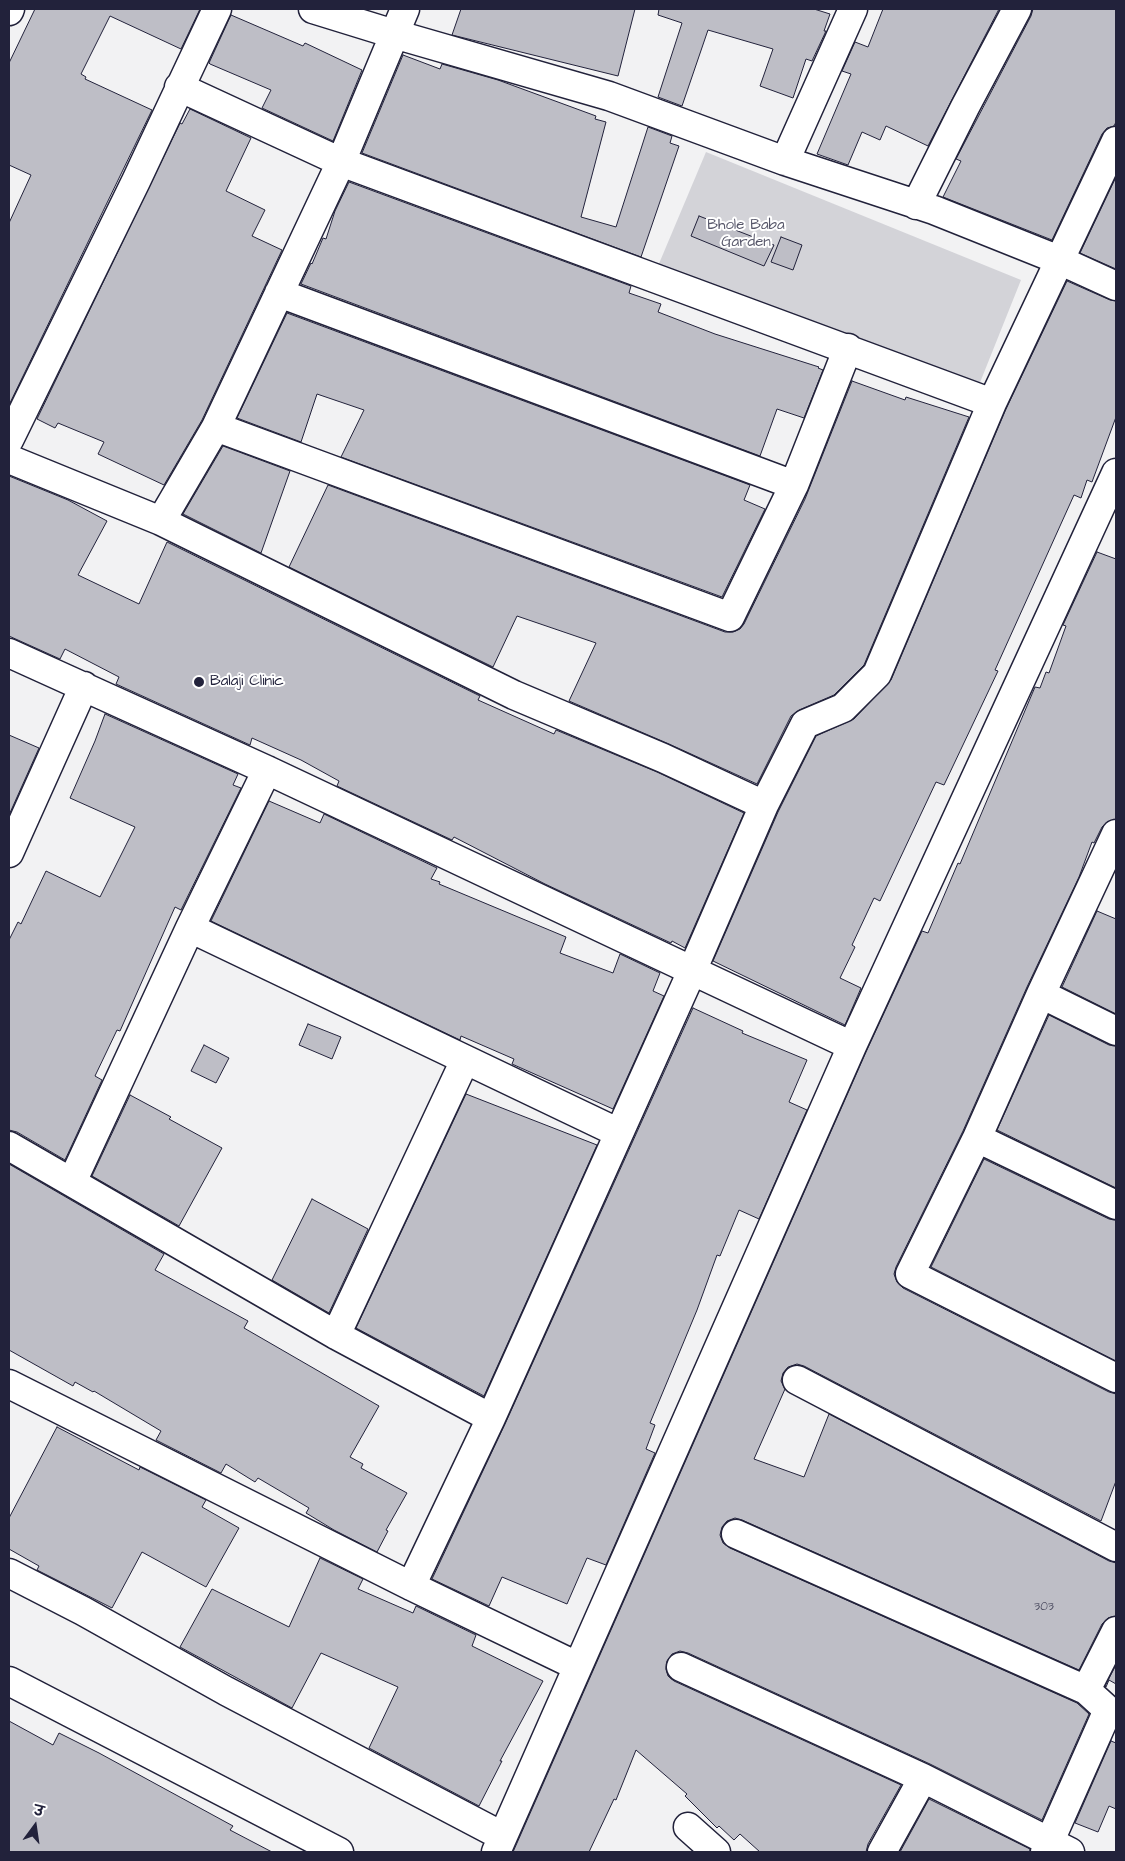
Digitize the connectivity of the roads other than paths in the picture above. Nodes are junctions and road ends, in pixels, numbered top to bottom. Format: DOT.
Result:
graph roads {
  1 [pos="217,9"];
  2 [pos="313,9"];
  3 [pos="405,9"];
  4 [pos="853,9"];
  5 [pos="1017,9"];
  6 [pos="394,34"];
  7 [pos="179,87"];
  8 [pos="1116,142"];
  9 [pos="785,161"];
  10 [pos="341,162"];
  11 [pos="916,205"];
  12 [pos="1059,260"];
  13 [pos="1116,286"];
  14 [pos="279,293"];
  15 [pos="848,348"];
  16 [pos="992,403"];
  17 [pos="216,426"];
  18 [pos="9,440"];
  19 [pos="9,458"];
  20 [pos="1116,473"];
  21 [pos="794,485"];
  22 [pos="161,521"];
  23 [pos="9,653"];
  24 [pos="84,686"];
  25 [pos="267,770"];
  26 [pos="764,805"];
  27 [pos="1113,849"];
  28 [pos="9,853"];
  29 [pos="190,928"];
  30 [pos="692,971"];
  31 [pos="1040,994"];
  32 [pos="1116,1031"];
  33 [pos="852,1046"];
  34 [pos="465,1060"];
  35 [pos="619,1134"];
  36 [pos="977,1138"];
  37 [pos="9,1146"];
  38 [pos="72,1182"];
  39 [pos="1116,1205"];
  40 [pos="336,1335"];
  41 [pos="1116,1378"];
  42 [pos="798,1380"];
  43 [pos="9,1384"];
  44 [pos="491,1418"];
  45 [pos="736,1534"];
  46 [pos="1116,1547"];
  47 [pos="9,1573"];
  48 [pos="411,1586"];
  49 [pos="1116,1631"];
  50 [pos="577,1666"];
  51 [pos="680,1667"];
  52 [pos="9,1681"];
  53 [pos="1086,1690"];
  54 [pos="1112,1712"];
  55 [pos="923,1778"];
  56 [pos="688,1827"];
  57 [pos="499,1844"];
  58 [pos="1055,1849"];
  59 [pos="339,1852"];
  60 [pos="716,1852"];
  61 [pos="882,1852"];
  1 -- 7 [label="street"];
  2 -- 6 [label="street"];
  3 -- 6 [label="street"];
  4 -- 9 [label="street"];
  5 -- 11 [label="street"];
  6 -- 9 [label="street"];
  6 -- 10 [label="street"];
  7 -- 10 [label="street"];
  7 -- 18 [label="street"];
  8 -- 12 [label="street"];
  9 -- 11 [label="street"];
  10 -- 14 [label="street"];
  10 -- 15 [label="street"];
  11 -- 12 [label="street"];
  12 -- 13 [label="street"];
  12 -- 16 [label="street"];
  14 -- 17 [label="street"];
  14 -- 21 [label="street"];
  15 -- 16 [label="street"];
  15 -- 21 [label="street"];
  16 -- 26 [label="street"];
  17 -- 21 [label="street"];
  17 -- 22 [label="street"];
  19 -- 22 [label="street"];
  20 -- 33 [label="street"];
  22 -- 26 [label="street"];
  23 -- 24 [label="street"];
  24 -- 25 [label="street"];
  24 -- 28 [label="street"];
  25 -- 29 [label="street"];
  25 -- 30 [label="street"];
  26 -- 30 [label="street"];
  27 -- 31 [label="street"];
  29 -- 34 [label="street"];
  29 -- 38 [label="street"];
  30 -- 33 [label="street"];
  30 -- 35 [label="street"];
  31 -- 32 [label="street"];
  31 -- 36 [label="street"];
  33 -- 50 [label="street"];
  34 -- 35 [label="street"];
  34 -- 40 [label="street"];
  35 -- 44 [label="street"];
  36 -- 39 [label="street"];
  36 -- 41 [label="street"];
  37 -- 38 [label="street"];
  38 -- 40 [label="street"];
  40 -- 44 [label="street"];
  42 -- 46 [label="street"];
  43 -- 48 [label="street"];
  44 -- 48 [label="street"];
  45 -- 53 [label="street"];
  47 -- 57 [label="street"];
  48 -- 50 [label="street"];
  49 -- 53 [label="street"];
  50 -- 57 [label="street"];
  51 -- 55 [label="street"];
  52 -- 59 [label="street"];
  53 -- 54 [label="street"];
  54 -- 58 [label="street"];
  55 -- 58 [label="street"];
  55 -- 61 [label="street"];
  56 -- 60 [label="street"];
}
